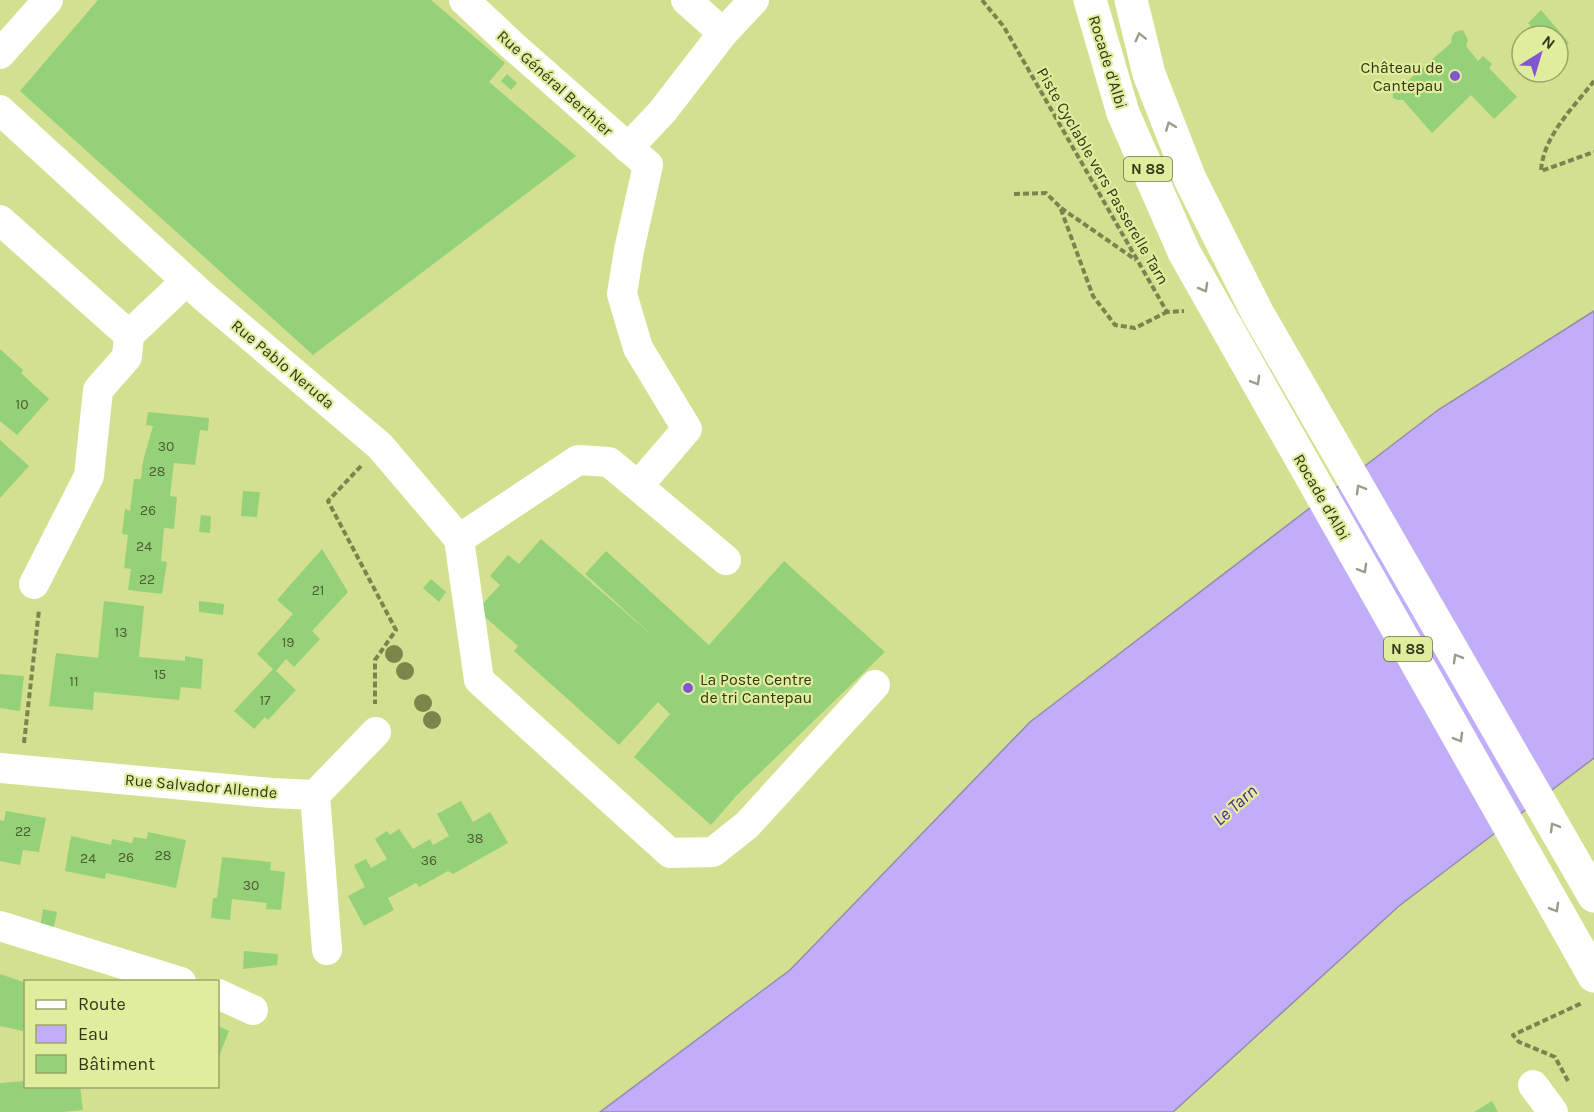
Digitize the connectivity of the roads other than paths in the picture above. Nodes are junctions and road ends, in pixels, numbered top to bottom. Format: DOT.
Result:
graph roads {
  1 [pos="48,0"];
  2 [pos="464,0"];
  3 [pos="686,0"];
  4 [pos="754,0"];
  5 [pos="1072,0"];
  6 [pos="1090,0"];
  7 [pos="1131,0"];
  8 [pos="723,33"];
  9 [pos="0,54"];
  10 [pos="0,110"];
  11 [pos="638,157"];
  12 [pos="0,220"];
  13 [pos="1184,252"];
  14 [pos="186,281"];
  15 [pos="129,335"];
  16 [pos="638,486"];
  17 [pos="459,539"];
  18 [pos="726,560"];
  19 [pos="34,584"];
  20 [pos="875,685"];
  21 [pos="376,732"];
  22 [pos="10,769"];
  23 [pos="315,795"];
  24 [pos="1594,896"];
  25 [pos="0,926"];
  26 [pos="327,950"];
  27 [pos="178,980"];
  28 [pos="1590,981"];
  29 [pos="219,994"];
  30 [pos="253,1010"];
  31 [pos="1533,1085"];
  32 [pos="1553,1112"];
  1 -- 9 [label="street"];
  2 -- 11 [label="street, Rue Général Berthier"];
  3 -- 8 [label="street"];
  4 -- 8 [label="street"];
  5 -- 13 [label="highway"];
  6 -- 13 [label="highway, Rocade d'Albi / N 88"];
  24 -- 7 [label="highway, N 88, one-way"];
  8 -- 11 [label="street"];
  10 -- 14 [label="street, Rue Pablo Neruda"];
  11 -- 16 [label="street"];
  12 -- 15 [label="street"];
  13 -- 28 [label="highway, Rocade d'Albi / N 88, one-way"];
  14 -- 15 [label="street"];
  14 -- 17 [label="street, Rue Pablo Neruda"];
  15 -- 19 [label="street"];
  16 -- 17 [label="street"];
  16 -- 18 [label="street"];
  17 -- 20 [label="street"];
  21 -- 23 [label="street"];
  22 -- 23 [label="street, Rue Salvador Allende"];
  23 -- 26 [label="street"];
  25 -- 27 [label="street"];
  29 -- 30 [label="street"];
  31 -- 32 [label="street"];
}
